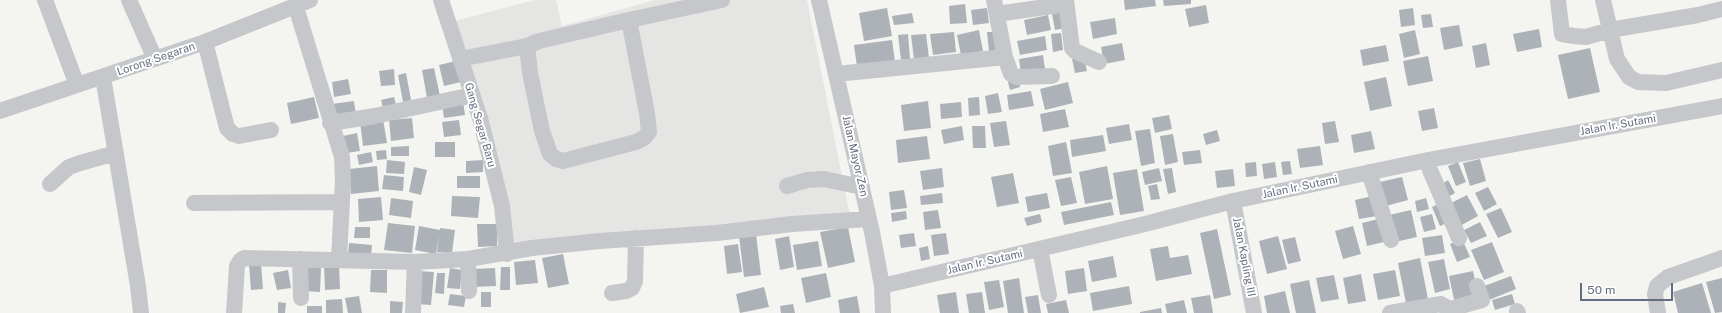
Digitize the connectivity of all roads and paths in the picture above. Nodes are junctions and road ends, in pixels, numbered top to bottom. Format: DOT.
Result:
graph roads {
  1 [pos="45,0"];
  2 [pos="129,0"];
  3 [pos="441,0"];
  4 [pos="722,0"];
  5 [pos="819,0"];
  6 [pos="1558,0"];
  7 [pos="1603,0"];
  8 [pos="1066,2"];
  9 [pos="303,3"];
  10 [pos="995,7"];
  11 [pos="1722,9"];
  12 [pos="629,20"];
  13 [pos="1610,30"];
  14 [pos="205,42"];
  15 [pos="527,46"];
  16 [pos="1005,57"];
  17 [pos="155,59"];
  18 [pos="460,59"];
  19 [pos="1099,62"];
  20 [pos="1722,70"];
  21 [pos="836,74"];
  22 [pos="1052,76"];
  23 [pos="104,77"];
  24 [pos="78,85"];
  25 [pos="472,95"];
  26 [pos="1722,106"];
  27 [pos="0,111"];
  28 [pos="330,123"];
  29 [pos="271,130"];
  30 [pos="116,154"];
  31 [pos="1428,160"];
  32 [pos="1369,172"];
  33 [pos="50,184"];
  34 [pos="787,186"];
  35 [pos="862,187"];
  36 [pos="342,202"];
  37 [pos="1233,202"];
  38 [pos="194,203"];
  39 [pos="869,220"];
  40 [pos="636,238"];
  41 [pos="1459,238"];
  42 [pos="1391,240"];
  43 [pos="1040,249"];
  44 [pos="507,254"];
  45 [pos="1722,258"];
  46 [pos="300,259"];
  47 [pos="468,259"];
  48 [pos="338,260"];
  49 [pos="415,262"];
  50 [pos="882,286"];
  51 [pos="1477,286"];
  52 [pos="469,291"];
  53 [pos="612,293"];
  54 [pos="1049,294"];
  55 [pos="301,298"];
  56 [pos="1448,312"];
  57 [pos="141,313"];
  58 [pos="234,313"];
  59 [pos="413,313"];
  60 [pos="883,313"];
  61 [pos="1254,313"];
  62 [pos="1390,313"];
  63 [pos="1658,313"];
  1 -- 24 [label="street"];
  2 -- 17 [label="street"];
  3 -- 18 [label="street, Gang Segar Baru"];
  4 -- 12 [label="street"];
  5 -- 21 [label="street, Jalan Mayor Zen"];
  6 -- 13 [label="street"];
  7 -- 13 [label="street"];
  8 -- 10 [label="street"];
  8 -- 19 [label="street"];
  9 -- 14 [label="street, Lorong Segaran"];
  9 -- 28 [label="street"];
  10 -- 16 [label="street"];
  11 -- 13 [label="street"];
  12 -- 15 [label="street"];
  12 -- 15 [label="street"];
  13 -- 20 [label="street"];
  14 -- 17 [label="street, Lorong Segaran"];
  14 -- 29 [label="street"];
  15 -- 18 [label="street"];
  16 -- 21 [label="street"];
  16 -- 22 [label="street"];
  17 -- 23 [label="street, Lorong Segaran"];
  18 -- 25 [label="street, Gang Segar Baru"];
  21 -- 35 [label="street, Jalan Mayor Zen"];
  23 -- 24 [label="street, Lorong Segaran"];
  23 -- 30 [label="street"];
  24 -- 27 [label="street, Lorong Segaran"];
  25 -- 28 [label="street"];
  25 -- 44 [label="street, Gang Segar Baru"];
  26 -- 31 [label="street, Jalan Ir. Sutami"];
  28 -- 36 [label="street"];
  30 -- 33 [label="street"];
  30 -- 57 [label="street"];
  31 -- 32 [label="street, Jalan Ir. Sutami"];
  31 -- 41 [label="street"];
  32 -- 37 [label="street, Jalan Ir. Sutami"];
  32 -- 42 [label="street"];
  34 -- 35 [label="street"];
  35 -- 39 [label="street, Jalan Mayor Zen"];
  36 -- 38 [label="street"];
  36 -- 48 [label="street"];
  37 -- 43 [label="street, Jalan Ir. Sutami"];
  37 -- 61 [label="street, Jalan Kapling III"];
  39 -- 40 [label="street"];
  39 -- 50 [label="street, Jalan Mayor Zen"];
  40 -- 44 [label="street"];
  40 -- 53 [label="street"];
  43 -- 50 [label="street, Jalan Ir. Sutami"];
  43 -- 54 [label="street"];
  44 -- 47 [label="street"];
  45 -- 63 [label="street"];
  46 -- 48 [label="street"];
  46 -- 55 [label="street"];
  46 -- 58 [label="street"];
  47 -- 49 [label="street"];
  47 -- 52 [label="street"];
  48 -- 49 [label="street"];
  49 -- 59 [label="street"];
  50 -- 60 [label="street, Jalan Mayor Zen"];
  51 -- 56 [label="street"];
  56 -- 62 [label="street"];
}
